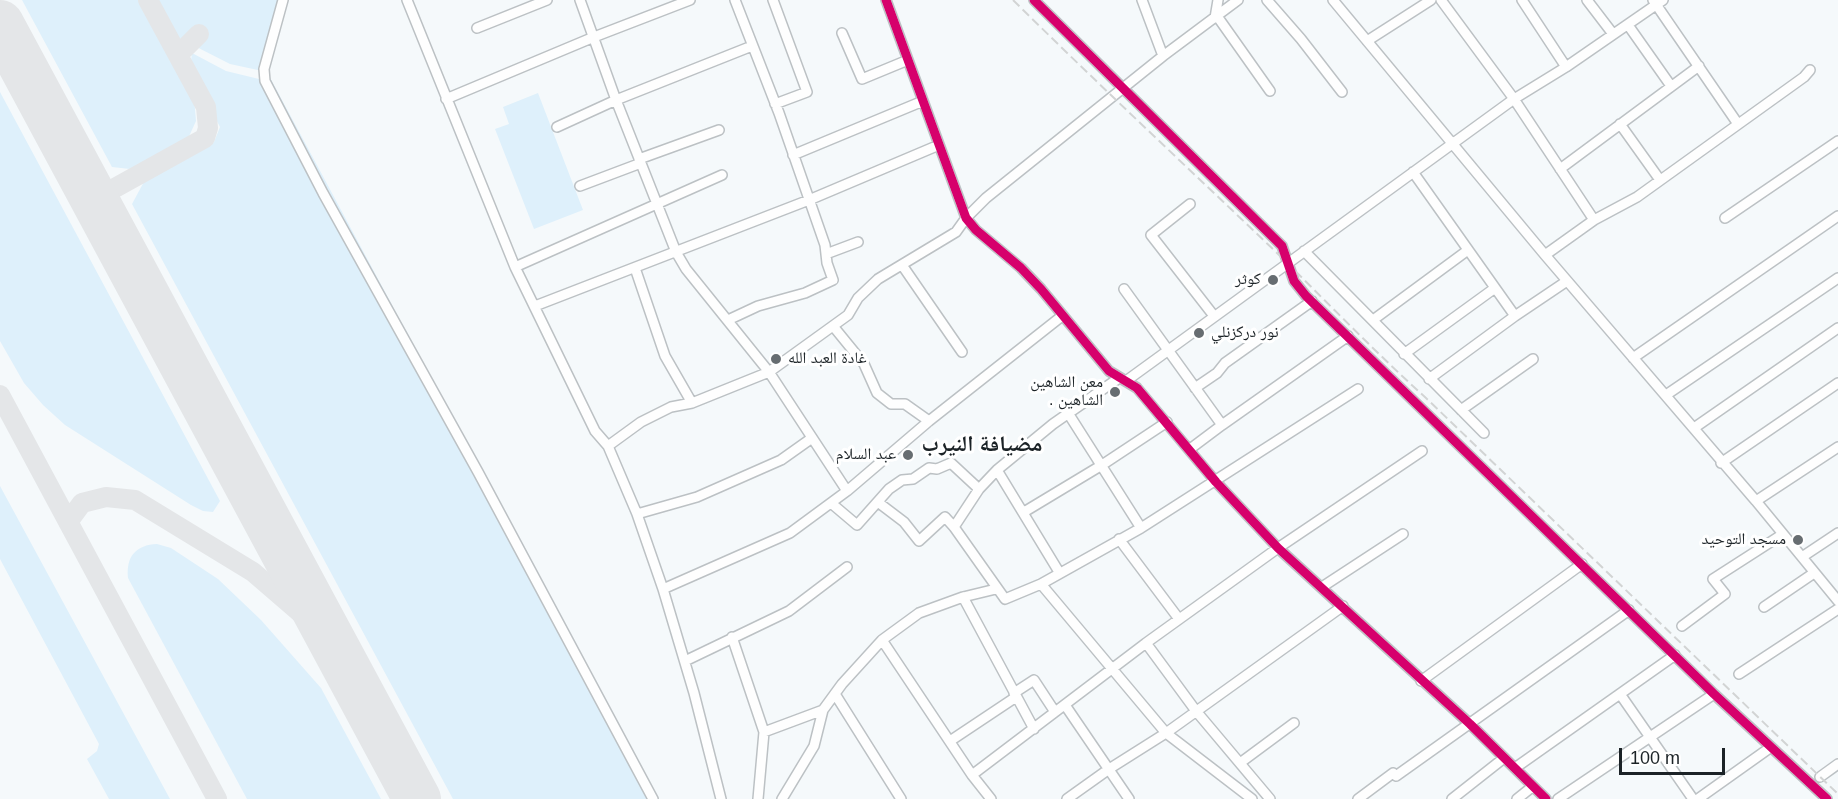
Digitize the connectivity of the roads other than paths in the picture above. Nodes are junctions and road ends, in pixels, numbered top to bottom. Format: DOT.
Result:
graph roads {
  1 [pos="283,0"];
  2 [pos="407,0"];
  3 [pos="547,0"];
  4 [pos="580,0"];
  5 [pos="690,0"];
  6 [pos="735,0"];
  7 [pos="773,0"];
  8 [pos="886,0"];
  9 [pos="1034,0"];
  10 [pos="1143,0"];
  11 [pos="1218,0"];
  12 [pos="1238,0"];
  13 [pos="1267,0"];
  14 [pos="1333,0"];
  15 [pos="1431,0"];
  16 [pos="1441,0"];
  17 [pos="1522,0"];
  18 [pos="1587,0"];
  19 [pos="1657,2"];
  20 [pos="1216,17"];
  21 [pos="1628,25"];
  22 [pos="477,28"];
  23 [pos="842,33"];
  24 [pos="1613,34"];
  25 [pos="594,37"];
  26 [pos="1367,41"];
  27 [pos="752,46"];
  28 [pos="1163,56"];
  29 [pos="908,60"];
  30 [pos="1699,66"];
  31 [pos="1566,67"];
  32 [pos="1810,70"];
  33 [pos="1671,86"];
  34 [pos="1122,89"];
  35 [pos="1270,90"];
  36 [pos="1342,92"];
  37 [pos="446,99"];
  38 [pos="1514,99"];
  39 [pos="616,100"];
  40 [pos="923,101"];
  41 [pos="775,104"];
  42 [pos="1738,123"];
  43 [pos="1620,124"];
  44 [pos="556,127"];
  45 [pos="719,130"];
  46 [pos="1838,141"];
  47 [pos="1452,144"];
  48 [pos="939,145"];
  49 [pos="793,154"];
  50 [pos="640,161"];
  51 [pos="1560,169"];
  52 [pos="1413,172"];
  53 [pos="722,176"];
  54 [pos="1660,180"];
  55 [pos="580,186"];
  56 [pos="809,200"];
  57 [pos="657,203"];
  58 [pos="1190,204"];
  59 [pos="1838,216"];
  60 [pos="966,218"];
  61 [pos="1725,218"];
  62 [pos="1594,220"];
  63 [pos="858,242"];
  64 [pos="1304,250"];
  65 [pos="1468,250"];
  66 [pos="676,252"];
  67 [pos="826,254"];
  68 [pos="1545,255"];
  69 [pos="1287,263"];
  70 [pos="902,265"];
  71 [pos="515,267"];
  72 [pos="635,268"];
  73 [pos="1838,278"];
  74 [pos="1567,281"];
  75 [pos="1495,288"];
  76 [pos="1125,289"];
  77 [pos="1311,301"];
  78 [pos="535,306"];
  79 [pos="1062,316"];
  80 [pos="1214,316"];
  81 [pos="1515,316"];
  82 [pos="728,320"];
  83 [pos="1373,320"];
  84 [pos="833,327"];
  85 [pos="1838,328"];
  86 [pos="1348,336"];
  87 [pos="1168,349"];
  88 [pos="962,352"];
  89 [pos="1404,354"];
  90 [pos="1633,358"];
  91 [pos="1533,359"];
  92 [pos="769,372"];
  93 [pos="1122,379"];
  94 [pos="1429,379"];
  95 [pos="1838,383"];
  96 [pos="1195,388"];
  97 [pos="1358,389"];
  98 [pos="1666,395"];
  99 [pos="692,404"];
  100 [pos="1461,410"];
  101 [pos="1068,413"];
  102 [pos="929,421"];
  103 [pos="1167,422"];
  104 [pos="1222,425"];
  105 [pos="1694,428"];
  106 [pos="1484,433"];
  107 [pos="812,438"];
  108 [pos="608,446"];
  109 [pos="1838,447"];
  110 [pos="1190,449"];
  111 [pos="1422,451"];
  112 [pos="1721,463"];
  113 [pos="1102,465"];
  114 [pos="997,470"];
  115 [pos="1216,482"];
  116 [pos="979,489"];
  117 [pos="847,491"];
  118 [pos="1756,501"];
  119 [pos="879,502"];
  120 [pos="831,503"];
  121 [pos="1024,512"];
  122 [pos="637,514"];
  123 [pos="954,527"];
  124 [pos="1141,528"];
  125 [pos="1838,533"];
  126 [pos="1403,534"];
  127 [pos="1783,534"];
  128 [pos="1119,539"];
  129 [pos="1278,548"];
  130 [pos="1802,557"];
  131 [pos="1582,564"];
  132 [pos="847,567"];
  133 [pos="1059,572"];
  134 [pos="1814,573"];
  135 [pos="1041,584"];
  136 [pos="1322,587"];
  137 [pos="663,589"];
  138 [pos="996,590"];
  139 [pos="963,597"];
  140 [pos="1838,602"];
  141 [pos="1343,606"];
  142 [pos="1764,607"];
  143 [pos="1838,609"];
  144 [pos="1629,610"];
  145 [pos="1179,619"];
  146 [pos="1682,626"];
  147 [pos="732,637"];
  148 [pos="882,640"];
  149 [pos="1146,643"];
  150 [pos="1674,655"];
  151 [pos="685,661"];
  152 [pos="1113,669"];
  153 [pos="1739,674"];
  154 [pos="1421,681"];
  155 [pos="835,694"];
  156 [pos="1620,694"];
  157 [pos="1714,694"];
  158 [pos="1015,695"];
  159 [pos="1065,705"];
  160 [pos="823,710"];
  161 [pos="1196,711"];
  162 [pos="1055,712"];
  163 [pos="1294,723"];
  164 [pos="1470,724"];
  165 [pos="1034,729"];
  166 [pos="764,732"];
  167 [pos="1166,733"];
  168 [pos="1651,738"];
  169 [pos="950,741"];
  170 [pos="1772,747"];
  171 [pos="1504,758"];
  172 [pos="1240,763"];
  173 [pos="1838,764"];
  174 [pos="1515,768"];
  175 [pos="1108,769"];
  176 [pos="972,775"];
  177 [pos="1820,777"];
  178 [pos="1532,787"];
  179 [pos="652,799"];
  180 [pos="720,799"];
  181 [pos="758,799"];
  182 [pos="782,799"];
  183 [pos="901,799"];
  184 [pos="991,799"];
  185 [pos="1067,799"];
  186 [pos="1129,799"];
  187 [pos="1252,799"];
  188 [pos="1270,799"];
  189 [pos="1358,799"];
  190 [pos="1452,799"];
  191 [pos="1517,799"];
  192 [pos="1546,799"];
  193 [pos="1558,799"];
  194 [pos="1693,799"];
  195 [pos="1698,799"];
  196 [pos="1827,799"];
  1 -- 179 [label="street"];
  2 -- 37 [label="street"];
  3 -- 22 [label="street"];
  4 -- 25 [label="street"];
  5 -- 25 [label="street"];
  6 -- 27 [label="street"];
  7 -- 41 [label="street"];
  8 -- 29 [label="street"];
  9 -- 34 [label="street"];
  10 -- 28 [label="street"];
  11 -- 20 [label="street"];
  12 -- 20 [label="street"];
  13 -- 36 [label="street"];
  14 -- 26 [label="street"];
  15 -- 26 [label="street"];
  16 -- 38 [label="street"];
  17 -- 31 [label="street"];
  18 -- 24 [label="street"];
  19 -- 21 [label="street"];
  19 -- 30 [label="street"];
  20 -- 28 [label="street"];
  20 -- 35 [label="street"];
  21 -- 24 [label="street"];
  21 -- 33 [label="street"];
  23 -- 29 [label="street"];
  24 -- 31 [label="street"];
  25 -- 37 [label="street"];
  25 -- 39 [label="street"];
  26 -- 47 [label="street"];
  27 -- 39 [label="street"];
  27 -- 41 [label="street"];
  28 -- 34 [label="street"];
  29 -- 40 [label="street"];
  30 -- 33 [label="street"];
  30 -- 42 [label="street"];
  31 -- 38 [label="street"];
  32 -- 42 [label="street"];
  33 -- 43 [label="street"];
  34 -- 60 [label="street"];
  34 -- 69 [label="street"];
  37 -- 71 [label="street"];
  38 -- 47 [label="street"];
  38 -- 51 [label="street"];
  39 -- 44 [label="street"];
  39 -- 50 [label="street"];
  40 -- 48 [label="street"];
  40 -- 49 [label="street"];
  41 -- 49 [label="street"];
  42 -- 54 [label="street"];
  43 -- 51 [label="street"];
  43 -- 54 [label="street"];
  45 -- 50 [label="street"];
  46 -- 61 [label="street"];
  47 -- 52 [label="street"];
  47 -- 68 [label="street"];
  48 -- 56 [label="street"];
  48 -- 60 [label="street"];
  49 -- 56 [label="street"];
  50 -- 55 [label="street"];
  50 -- 57 [label="street"];
  51 -- 62 [label="street"];
  52 -- 64 [label="street"];
  52 -- 65 [label="street"];
  53 -- 57 [label="street"];
  54 -- 62 [label="street"];
  56 -- 66 [label="street"];
  56 -- 67 [label="street"];
  57 -- 66 [label="street"];
  57 -- 71 [label="street"];
  58 -- 80 [label="street"];
  59 -- 90 [label="street"];
  60 -- 70 [label="street"];
  60 -- 79 [label="street"];
  62 -- 68 [label="street"];
  63 -- 67 [label="street"];
  64 -- 69 [label="street"];
  64 -- 83 [label="street"];
  65 -- 75 [label="street"];
  65 -- 83 [label="street"];
  66 -- 72 [label="street"];
  66 -- 82 [label="street"];
  67 -- 82 [label="street"];
  68 -- 74 [label="street"];
  69 -- 77 [label="street"];
  69 -- 80 [label="street"];
  70 -- 84 [label="street"];
  70 -- 88 [label="street"];
  71 -- 78 [label="street"];
  72 -- 78 [label="street"];
  72 -- 99 [label="street"];
  73 -- 98 [label="street"];
  74 -- 81 [label="street"];
  74 -- 90 [label="street"];
  75 -- 81 [label="street"];
  75 -- 89 [label="street"];
  76 -- 87 [label="street"];
  77 -- 86 [label="street"];
  77 -- 96 [label="street"];
  78 -- 108 [label="street"];
  79 -- 93 [label="street"];
  79 -- 102 [label="street"];
  80 -- 87 [label="street"];
  81 -- 94 [label="street"];
  82 -- 92 [label="street"];
  83 -- 89 [label="street"];
  84 -- 92 [label="street"];
  84 -- 102 [label="street"];
  85 -- 105 [label="street"];
  86 -- 104 [label="street"];
  86 -- 131 [label="street"];
  87 -- 93 [label="street"];
  87 -- 96 [label="street"];
  89 -- 94 [label="street"];
  90 -- 98 [label="street"];
  91 -- 100 [label="street"];
  92 -- 99 [label="street"];
  92 -- 107 [label="street"];
  93 -- 101 [label="street"];
  93 -- 103 [label="street"];
  94 -- 100 [label="street"];
  95 -- 112 [label="street"];
  96 -- 104 [label="street"];
  97 -- 115 [label="street"];
  98 -- 105 [label="street"];
  99 -- 108 [label="street"];
  100 -- 106 [label="street"];
  101 -- 113 [label="street"];
  101 -- 114 [label="street"];
  102 -- 117 [label="street"];
  103 -- 110 [label="street"];
  103 -- 113 [label="street"];
  104 -- 110 [label="street"];
  105 -- 112 [label="street"];
  107 -- 117 [label="street"];
  107 -- 122 [label="street"];
  108 -- 122 [label="street"];
  109 -- 118 [label="street"];
  110 -- 115 [label="street"];
  111 -- 129 [label="street"];
  112 -- 118 [label="street"];
  113 -- 121 [label="street"];
  113 -- 124 [label="street"];
  114 -- 116 [label="street"];
  114 -- 121 [label="street"];
  115 -- 124 [label="street"];
  115 -- 129 [label="street"];
  116 -- 119 [label="street"];
  116 -- 123 [label="street"];
  117 -- 120 [label="street"];
  118 -- 127 [label="street"];
  119 -- 120 [label="street"];
  119 -- 123 [label="street"];
  120 -- 137 [label="street"];
  121 -- 133 [label="street"];
  122 -- 137 [label="street"];
  123 -- 138 [label="street"];
  124 -- 128 [label="street"];
  125 -- 130 [label="street"];
  126 -- 136 [label="street"];
  127 -- 130 [label="street"];
  127 -- 146 [label="street"];
  128 -- 133 [label="street"];
  128 -- 145 [label="street"];
  129 -- 136 [label="street"];
  129 -- 145 [label="street"];
  130 -- 134 [label="street"];
  131 -- 144 [label="street"];
  131 -- 154 [label="street"];
  132 -- 147 [label="street"];
  133 -- 135 [label="street"];
  134 -- 140 [label="street"];
  134 -- 142 [label="street"];
  135 -- 138 [label="street"];
  135 -- 152 [label="street"];
  136 -- 141 [label="street"];
  137 -- 151 [label="street"];
  138 -- 139 [label="street"];
  139 -- 148 [label="street"];
  139 -- 158 [label="street"];
  141 -- 154 [label="street"];
  141 -- 161 [label="street"];
  143 -- 153 [label="street"];
  144 -- 150 [label="street"];
  144 -- 164 [label="street"];
  145 -- 149 [label="street"];
  147 -- 151 [label="street"];
  147 -- 166 [label="street"];
  148 -- 155 [label="street"];
  148 -- 169 [label="street"];
  149 -- 152 [label="street"];
  149 -- 161 [label="street"];
  150 -- 156 [label="street"];
  150 -- 157 [label="street"];
  151 -- 180 [label="street"];
  152 -- 159 [label="street"];
  152 -- 167 [label="street"];
  154 -- 164 [label="street"];
  155 -- 160 [label="street"];
  155 -- 183 [label="street"];
  156 -- 168 [label="street"];
  156 -- 174 [label="street"];
  157 -- 168 [label="street"];
  157 -- 170 [label="street"];
  158 -- 162 [label="street"];
  158 -- 165 [label="street"];
  158 -- 169 [label="street"];
  159 -- 162 [label="street"];
  159 -- 175 [label="street"];
  160 -- 166 [label="street"];
  160 -- 182 [label="street"];
  161 -- 167 [label="street"];
  161 -- 172 [label="street"];
  162 -- 165 [label="street"];
  163 -- 172 [label="street"];
  164 -- 171 [label="street"];
  164 -- 189 [label="street"];
  165 -- 176 [label="street"];
  166 -- 181 [label="street"];
  167 -- 175 [label="street"];
  167 -- 187 [label="street"];
  168 -- 193 [label="street"];
  168 -- 194 [label="street"];
  169 -- 176 [label="street"];
  170 -- 195 [label="street"];
  170 -- 196 [label="street"];
  171 -- 174 [label="street"];
  171 -- 190 [label="street"];
  172 -- 188 [label="street"];
  173 -- 177 [label="street"];
  174 -- 178 [label="street"];
  175 -- 185 [label="street"];
  175 -- 186 [label="street"];
  176 -- 184 [label="street"];
  178 -- 191 [label="street"];
  178 -- 192 [label="street"];
}
